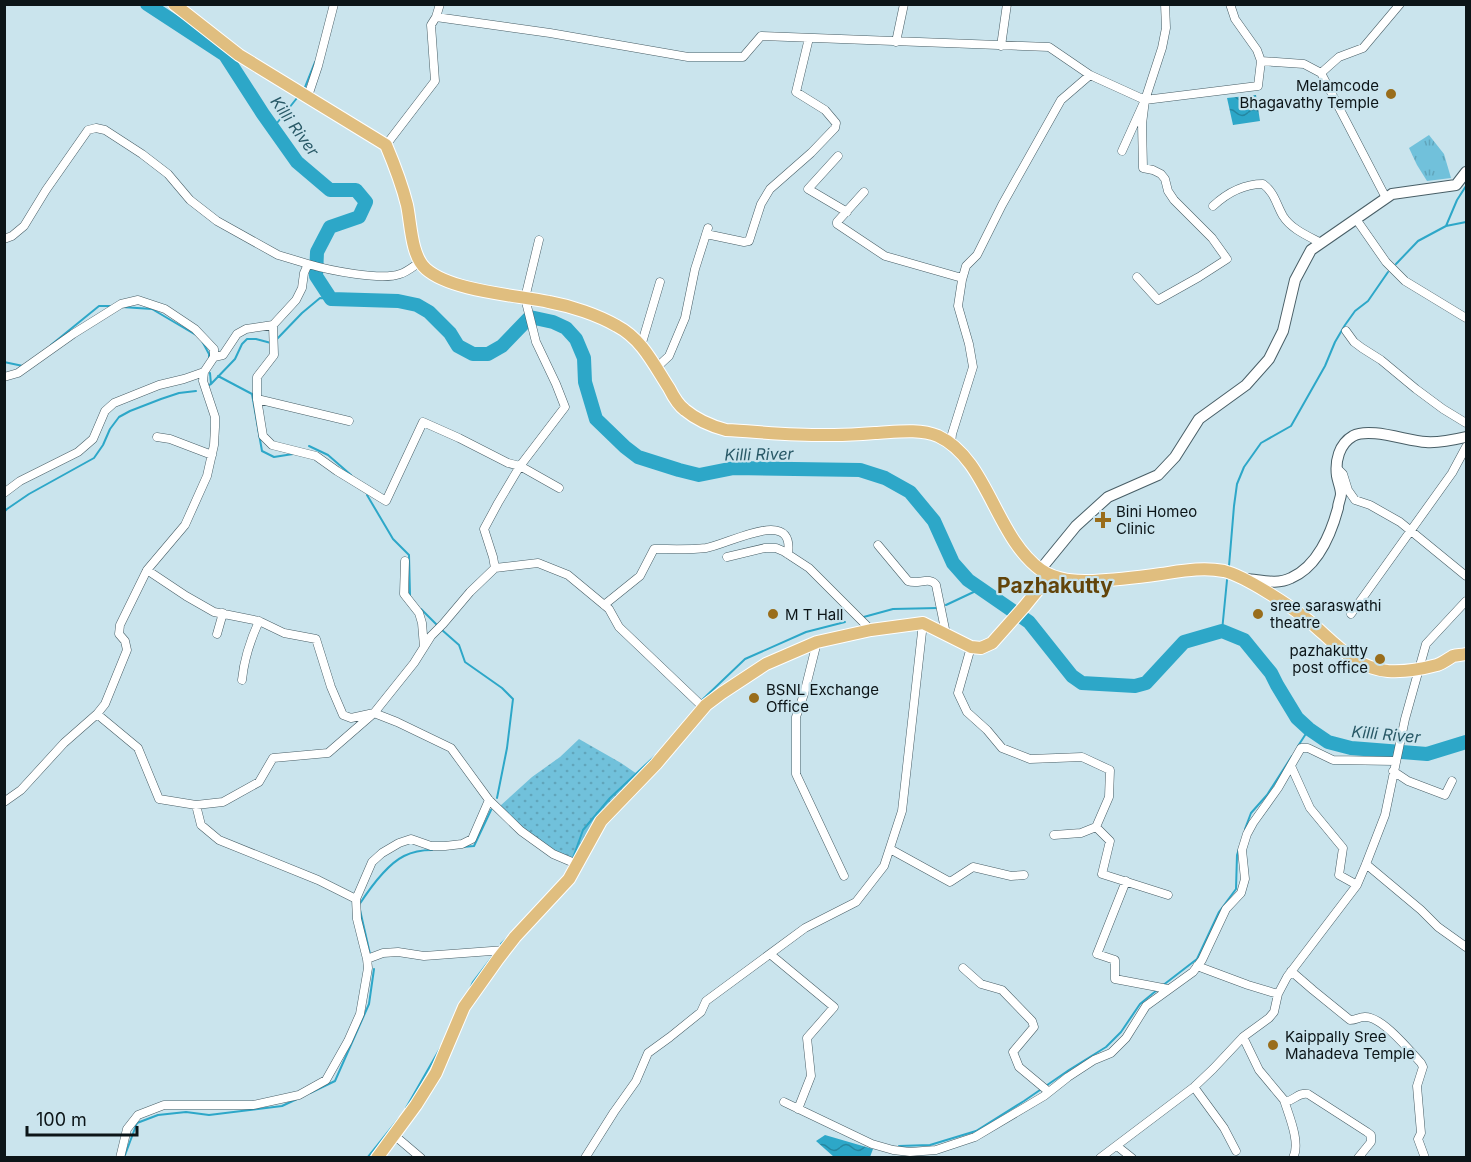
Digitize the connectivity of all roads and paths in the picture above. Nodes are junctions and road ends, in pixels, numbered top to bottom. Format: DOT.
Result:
graph roads {
  1 [pos="174,4"];
  2 [pos="334,4"];
  3 [pos="440,4"];
  4 [pos="904,4"];
  5 [pos="1007,4"];
  6 [pos="1165,4"];
  7 [pos="1230,4"];
  8 [pos="1400,4"];
  9 [pos="436,17"];
  10 [pos="809,39"];
  11 [pos="896,42"];
  12 [pos="1001,46"];
  13 [pos="1261,61"];
  14 [pos="1321,74"];
  15 [pos="1090,75"];
  16 [pos="308,96"];
  17 [pos="1145,100"];
  18 [pos="386,145"];
  19 [pos="1122,151"];
  20 [pos="838,156"];
  21 [pos="1467,172"];
  22 [pos="864,192"];
  23 [pos="1386,198"];
  24 [pos="1213,206"];
  25 [pos="847,212"];
  26 [pos="1356,219"];
  27 [pos="4,239"];
  28 [pos="539,240"];
  29 [pos="1321,243"];
  30 [pos="420,262"];
  31 [pos="308,264"];
  32 [pos="1137,277"];
  33 [pos="962,278"];
  34 [pos="660,282"];
  35 [pos="525,298"];
  36 [pos="1467,318"];
  37 [pos="273,325"];
  38 [pos="1346,331"];
  39 [pos="642,346"];
  40 [pos="214,357"];
  41 [pos="656,368"];
  42 [pos="204,372"];
  43 [pos="4,377"];
  44 [pos="257,399"];
  45 [pos="349,421"];
  46 [pos="1467,423"];
  47 [pos="157,437"];
  48 [pos="1467,437"];
  49 [pos="951,444"];
  50 [pos="1467,447"];
  51 [pos="212,455"];
  52 [pos="520,466"];
  53 [pos="1337,468"];
  54 [pos="559,488"];
  55 [pos="4,493"];
  56 [pos="1410,531"];
  57 [pos="878,545"];
  58 [pos="788,554"];
  59 [pos="727,557"];
  60 [pos="405,561"];
  61 [pos="495,568"];
  62 [pos="147,570"];
  63 [pos="1045,572"];
  64 [pos="1467,576"];
  65 [pos="1242,578"];
  66 [pos="1467,602"];
  67 [pos="604,605"];
  68 [pos="223,613"];
  69 [pos="1351,614"];
  70 [pos="259,621"];
  71 [pos="923,623"];
  72 [pos="871,630"];
  73 [pos="217,634"];
  74 [pos="946,634"];
  75 [pos="817,642"];
  76 [pos="424,647"];
  77 [pos="971,647"];
  78 [pos="1467,654"];
  79 [pos="1420,668"];
  80 [pos="242,680"];
  81 [pos="704,708"];
  82 [pos="374,713"];
  83 [pos="97,714"];
  84 [pos="1395,760"];
  85 [pos="1291,766"];
  86 [pos="1393,771"];
  87 [pos="1452,781"];
  88 [pos="489,800"];
  89 [pos="4,802"];
  90 [pos="196,805"];
  91 [pos="1096,827"];
  92 [pos="1054,835"];
  93 [pos="890,849"];
  94 [pos="1366,864"];
  95 [pos="579,865"];
  96 [pos="1024,874"];
  97 [pos="844,876"];
  98 [pos="1126,881"];
  99 [pos="1357,885"];
  100 [pos="1168,895"];
  101 [pos="356,899"];
  102 [pos="1467,947"];
  103 [pos="505,950"];
  104 [pos="770,954"];
  105 [pos="367,958"];
  106 [pos="1197,966"];
  107 [pos="963,968"];
  108 [pos="1292,971"];
  109 [pos="1168,989"];
  110 [pos="1278,994"];
  111 [pos="1243,1037"];
  112 [pos="1194,1087"];
  113 [pos="1049,1092"];
  114 [pos="1284,1100"];
  115 [pos="784,1102"];
  116 [pos="798,1109"];
  117 [pos="394,1135"];
  118 [pos="1117,1146"];
  119 [pos="1236,1151"];
  120 [pos="120,1158"];
  121 [pos="377,1158"];
  122 [pos="421,1158"];
  123 [pos="585,1158"];
  124 [pos="1100,1158"];
  125 [pos="1132,1158"];
  126 [pos="1293,1158"];
  127 [pos="1358,1158"];
  128 [pos="1425,1158"];
  1 -- 16 [label="main road"];
  2 -- 16 [label="street"];
  3 -- 9 [label="street"];
  4 -- 11 [label="street"];
  5 -- 12 [label="street"];
  6 -- 17 [label="street"];
  7 -- 13 [label="street"];
  8 -- 14 [label="street"];
  9 -- 10 [label="street"];
  9 -- 18 [label="street"];
  10 -- 11 [label="street"];
  10 -- 41 [label="street"];
  11 -- 12 [label="street"];
  12 -- 15 [label="street"];
  13 -- 14 [label="street"];
  13 -- 17 [label="street"];
  14 -- 23 [label="street"];
  15 -- 17 [label="street"];
  15 -- 33 [label="street"];
  16 -- 18 [label="main road"];
  17 -- 19 [label="street"];
  17 -- 32 [label="street"];
  18 -- 30 [label="main road"];
  20 -- 25 [label="street"];
  21 -- 23 [label="main road"];
  22 -- 25 [label="street"];
  23 -- 26 [label="main road"];
  24 -- 29 [label="street"];
  25 -- 33 [label="street"];
  26 -- 29 [label="main road"];
  26 -- 36 [label="street"];
  27 -- 31 [label="street"];
  28 -- 35 [label="street"];
  29 -- 63 [label="main road"];
  30 -- 31 [label="street"];
  30 -- 35 [label="main road"];
  31 -- 37 [label="street"];
  33 -- 49 [label="street"];
  34 -- 39 [label="street"];
  35 -- 39 [label="main road"];
  35 -- 52 [label="street"];
  37 -- 40 [label="street"];
  37 -- 44 [label="street"];
  38 -- 46 [label="street"];
  39 -- 41 [label="main road"];
  40 -- 42 [label="street"];
  40 -- 43 [label="street"];
  41 -- 49 [label="main road"];
  42 -- 51 [label="street"];
  42 -- 55 [label="street"];
  44 -- 45 [label="street"];
  44 -- 52 [label="street"];
  47 -- 51 [label="street"];
  48 -- 53 [label="main road"];
  49 -- 63 [label="main road"];
  50 -- 56 [label="street"];
  51 -- 62 [label="street"];
  52 -- 54 [label="street"];
  52 -- 61 [label="street"];
  53 -- 56 [label="street"];
  53 -- 65 [label="main road"];
  56 -- 64 [label="street"];
  56 -- 69 [label="street"];
  57 -- 74 [label="street"];
  58 -- 59 [label="street"];
  58 -- 67 [label="street"];
  58 -- 72 [label="street"];
  60 -- 76 [label="street"];
  61 -- 67 [label="street"];
  61 -- 76 [label="street"];
  62 -- 68 [label="street"];
  62 -- 83 [label="street"];
  63 -- 65 [label="main road"];
  63 -- 77 [label="main road"];
  65 -- 79 [label="main road"];
  66 -- 79 [label="street"];
  67 -- 81 [label="street"];
  68 -- 70 [label="street"];
  68 -- 73 [label="street"];
  70 -- 80 [label="street"];
  70 -- 82 [label="street"];
  71 -- 72 [label="main road"];
  71 -- 74 [label="main road"];
  71 -- 93 [label="street"];
  72 -- 75 [label="main road"];
  74 -- 77 [label="main road"];
  75 -- 81 [label="main road"];
  75 -- 97 [label="street"];
  76 -- 82 [label="street"];
  77 -- 91 [label="street"];
  78 -- 79 [label="main road"];
  79 -- 84 [label="street"];
  81 -- 95 [label="main road"];
  82 -- 88 [label="street"];
  82 -- 90 [label="street"];
  83 -- 89 [label="street"];
  83 -- 90 [label="street"];
  84 -- 85 [label="street"];
  84 -- 86 [label="street"];
  85 -- 99 [label="street"];
  85 -- 106 [label="street"];
  86 -- 87 [label="street"];
  86 -- 94 [label="street"];
  88 -- 95 [label="street"];
  88 -- 101 [label="street"];
  90 -- 101 [label="street"];
  91 -- 92 [label="street"];
  91 -- 98 [label="street"];
  93 -- 96 [label="street"];
  93 -- 104 [label="street"];
  94 -- 99 [label="street"];
  94 -- 102 [label="street"];
  95 -- 103 [label="main road"];
  98 -- 100 [label="street"];
  98 -- 109 [label="street"];
  99 -- 108 [label="street"];
  101 -- 105 [label="street"];
  103 -- 105 [label="street"];
  103 -- 117 [label="main road"];
  104 -- 116 [label="street"];
  104 -- 123 [label="street"];
  105 -- 120 [label="street"];
  106 -- 109 [label="street"];
  106 -- 110 [label="street"];
  107 -- 113 [label="street"];
  108 -- 110 [label="street"];
  108 -- 128 [label="street"];
  109 -- 113 [label="street"];
  110 -- 111 [label="street"];
  111 -- 112 [label="street"];
  111 -- 114 [label="street"];
  112 -- 118 [label="street"];
  112 -- 119 [label="street"];
  113 -- 116 [label="street"];
  114 -- 126 [label="street"];
  114 -- 127 [label="street"];
  115 -- 116 [label="street"];
  117 -- 121 [label="main road"];
  117 -- 122 [label="street"];
  118 -- 124 [label="street"];
  118 -- 125 [label="street"];
}
